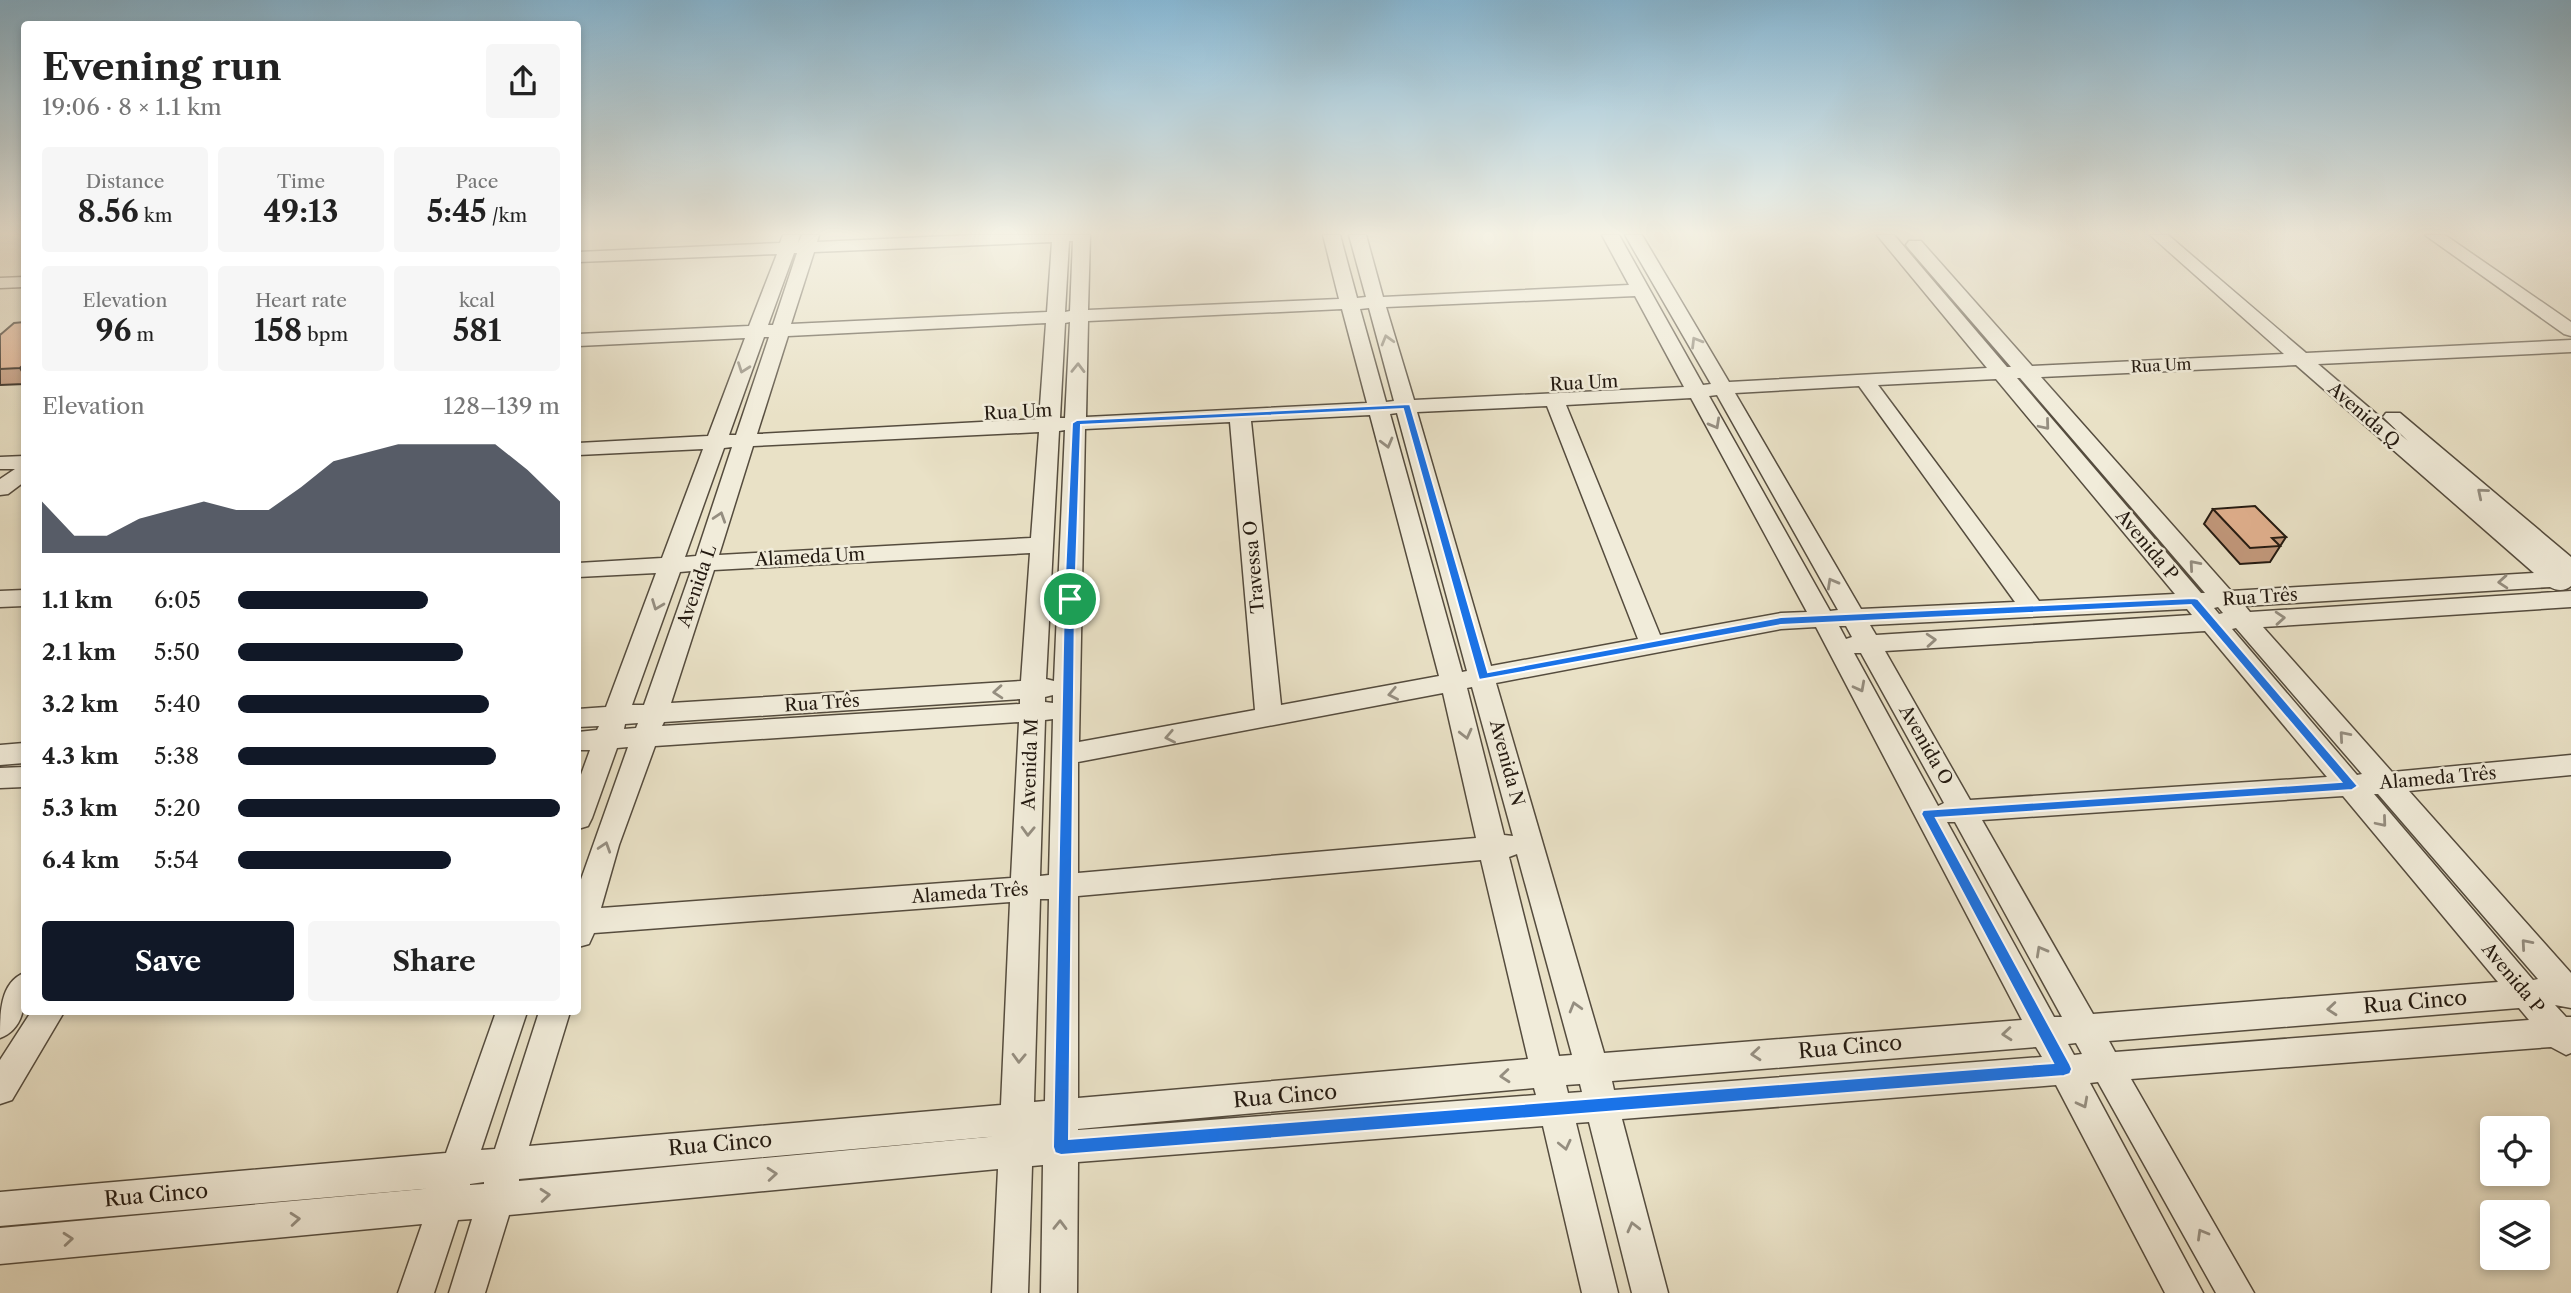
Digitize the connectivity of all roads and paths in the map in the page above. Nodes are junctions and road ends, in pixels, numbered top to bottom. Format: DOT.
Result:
graph roads {
  1 [pos="773,295"];
  2 [pos="788,295"];
  3 [pos="1060,295"];
  4 [pos="1078,295"];
  5 [pos="1359,295"];
  6 [pos="1362,295"];
  7 [pos="1526,295"];
  8 [pos="1644,295"];
  9 [pos="1663,295"];
  10 [pos="1938,295"];
  11 [pos="1956,295"];
  12 [pos="2229,295"];
  13 [pos="2248,295"];
  14 [pos="2520,295"];
  15 [pos="2543,295"];
  16 [pos="1363,303"];
  17 [pos="2571,314"];
  18 [pos="1080,316"];
  19 [pos="1056,317"];
  20 [pos="780,330"];
  21 [pos="756,331"];
  22 [pos="2571,331"];
  23 [pos="581,340"];
  24 [pos="2571,346"];
  25 [pos="2304,352"];
  26 [pos="2013,372"];
  27 [pos="1865,381"];
  28 [pos="1707,384"];
  29 [pos="1404,399"];
  30 [pos="1554,399"];
  31 [pos="1375,401"];
  32 [pos="1240,415"];
  33 [pos="1077,416"];
  34 [pos="1050,418"];
  35 [pos="747,433"];
  36 [pos="581,434"];
  37 [pos="718,435"];
  38 [pos="581,449"];
  39 [pos="1042,545"];
  40 [pos="705,563"];
  41 [pos="673,565"];
  42 [pos="581,570"];
  43 [pos="2567,580"];
  44 [pos="21,598"];
  45 [pos="2571,598"];
  46 [pos="0,599"];
  47 [pos="2224,600"];
  48 [pos="2194,601"];
  49 [pos="2034,609"];
  50 [pos="1852,617"];
  51 [pos="1822,618"];
  52 [pos="2244,621"];
  53 [pos="2211,623"];
  54 [pos="1867,644"];
  55 [pos="1652,645"];
  56 [pos="1838,646"];
  57 [pos="1483,677"];
  58 [pos="1453,683"];
  59 [pos="1066,699"];
  60 [pos="1032,701"];
  61 [pos="1269,718"];
  62 [pos="581,719"];
  63 [pos="650,726"];
  64 [pos="611,728"];
  65 [pos="581,740"];
  66 [pos="21,753"];
  67 [pos="1067,754"];
  68 [pos="0,755"];
  69 [pos="2571,765"];
  70 [pos="21,777"];
  71 [pos="0,778"];
  72 [pos="2385,783"];
  73 [pos="2352,786"];
  74 [pos="581,810"];
  75 [pos="1964,811"];
  76 [pos="1927,814"];
  77 [pos="1530,845"];
  78 [pos="1493,847"];
  79 [pos="1065,884"];
  80 [pos="2474,885"];
  81 [pos="2437,887"];
  82 [pos="1027,889"];
  83 [pos="581,920"];
  84 [pos="581,926"];
  85 [pos="21,991"];
  86 [pos="2570,992"];
  87 [pos="2525,993"];
  88 [pos="46,1015"];
  89 [pos="510,1015"];
  90 [pos="553,1015"];
  91 [pos="0,1024"];
  92 [pos="2084,1028"];
  93 [pos="2043,1031"];
  94 [pos="2567,1037"];
  95 [pos="2104,1066"];
  96 [pos="1592,1068"];
  97 [pos="2064,1069"];
  98 [pos="1547,1072"];
  99 [pos="0,1089"];
  100 [pos="1602,1104"];
  101 [pos="1556,1108"];
  102 [pos="1061,1131"];
  103 [pos="1016,1134"];
  104 [pos="507,1163"];
  105 [pos="459,1167"];
  106 [pos="496,1200"];
  107 [pos="446,1205"];
  108 [pos="0,1209"];
  109 [pos="0,1245"];
  110 [pos="416,1293"];
  111 [pos="467,1293"];
  112 [pos="1010,1293"];
  113 [pos="1059,1293"];
  114 [pos="1600,1293"];
  115 [pos="1650,1293"];
  116 [pos="2185,1293"];
  117 [pos="2236,1293"];
  1 -- 21 [label="street, Avenida L"];
  2 -- 20 [label="street, Avenida L"];
  3 -- 19 [label="street, Avenida M"];
  4 -- 18 [label="street, Avenida M"];
  5 -- 16 [label="street, Avenida N"];
  6 -- 16 [label="street, Avenida N"];
  7 -- 16 [label="street"];
  8 -- 28 [label="street, Avenida O"];
  28 -- 9 [label="street, Avenida O, one-way"];
  10 -- 26 [label="street, Avenida P"];
  11 -- 26 [label="street, Avenida P"];
  12 -- 25 [label="street, Avenida Q"];
  13 -- 25 [label="street, Avenida Q"];
  14 -- 22 [label="street"];
  15 -- 17 [label="street"];
  16 -- 18 [label="street"];
  29 -- 16 [label="street, Avenida N, one-way"];
  16 -- 31 [label="street, Avenida N"];
  18 -- 19 [label="street"];
  33 -- 18 [label="street, Avenida M, one-way"];
  19 -- 20 [label="street"];
  19 -- 34 [label="street, Avenida M"];
  20 -- 21 [label="street"];
  20 -- 35 [label="street, Avenida L"];
  21 -- 23 [label="street"];
  21 -- 37 [label="street, Avenida L, one-way"];
  22 -- 25 [label="street, Rua Um"];
  24 -- 25 [label="street, Rua Um"];
  25 -- 26 [label="street, Rua Um"];
  25 -- 43 [label="street, Avenida Q"];
  26 -- 27 [label="street, Rua Um"];
  47 -- 26 [label="street, Avenida P, one-way"];
  26 -- 48 [label="street, Avenida P, one-way"];
  27 -- 28 [label="street, Rua Um"];
  27 -- 49 [label="street"];
  28 -- 29 [label="street, Rua Um"];
  28 -- 30 [label="street, Rua Um"];
  50 -- 28 [label="street, Avenida O, one-way"];
  28 -- 51 [label="street, Avenida O, one-way"];
  29 -- 30 [label="street, Rua Um"];
  29 -- 31 [label="street, Rua Um"];
  29 -- 57 [label="street, Avenida N"];
  30 -- 55 [label="street"];
  31 -- 32 [label="street, Rua Um"];
  31 -- 33 [label="street, Rua Um"];
  31 -- 58 [label="street, Avenida N, one-way"];
  32 -- 33 [label="street, Rua Um"];
  32 -- 61 [label="street, Travessa O"];
  33 -- 34 [label="street, Rua Um"];
  33 -- 59 [label="street, Avenida M"];
  34 -- 35 [label="street, Rua Um"];
  34 -- 39 [label="street, Avenida M"];
  35 -- 37 [label="street, Rua Um"];
  40 -- 35 [label="street, Avenida L, one-way"];
  36 -- 37 [label="street, Rua Um"];
  37 -- 38 [label="street, Rua Um"];
  37 -- 41 [label="street, Avenida L"];
  39 -- 40 [label="street, Alameda Um"];
  39 -- 60 [label="street, Avenida M"];
  40 -- 41 [label="street, Alameda Um"];
  40 -- 63 [label="street, Avenida L"];
  41 -- 42 [label="street, Alameda Um"];
  41 -- 64 [label="street, Avenida L, one-way"];
  43 -- 47 [label="street, Rua Três, one-way"];
  44 -- 46 [label="street"];
  52 -- 45 [label="street, Rua Três, one-way"];
  47 -- 48 [label="street, Rua Três"];
  47 -- 52 [label="street, Avenida P"];
  48 -- 49 [label="street, Rua Três"];
  48 -- 53 [label="street, Avenida P"];
  49 -- 50 [label="street, Rua Três"];
  50 -- 51 [label="street, Rua Três"];
  50 -- 54 [label="street, Avenida O"];
  51 -- 55 [label="street, Rua Três"];
  51 -- 56 [label="street, Avenida O"];
  52 -- 53 [label="street, Rua Três"];
  72 -- 52 [label="street, Avenida P, one-way"];
  54 -- 53 [label="street, Rua Três, one-way"];
  53 -- 73 [label="street, Avenida P"];
  54 -- 56 [label="street, Rua Três"];
  54 -- 75 [label="street, Avenida O"];
  55 -- 57 [label="street, Rua Três"];
  56 -- 76 [label="street, Avenida O, one-way"];
  57 -- 58 [label="street, Rua Três"];
  57 -- 77 [label="street, Avenida N"];
  58 -- 61 [label="street, Rua Três, one-way"];
  58 -- 78 [label="street, Avenida N, one-way"];
  59 -- 60 [label="street, Rua Três"];
  59 -- 67 [label="street, Avenida M"];
  60 -- 63 [label="street, Rua Três"];
  60 -- 82 [label="street, Avenida M, one-way"];
  61 -- 67 [label="street, Rua Três, one-way"];
  62 -- 64 [label="street, Rua Três"];
  63 -- 64 [label="street, Rua Três"];
  83 -- 63 [label="street, Avenida L, one-way"];
  64 -- 65 [label="street, Rua Três"];
  64 -- 74 [label="street, Avenida L"];
  66 -- 68 [label="street"];
  67 -- 79 [label="street, Avenida M"];
  69 -- 72 [label="street, Alameda Três"];
  70 -- 71 [label="street"];
  72 -- 73 [label="street, Alameda Três"];
  72 -- 80 [label="street, Avenida P"];
  73 -- 75 [label="street, Alameda Três"];
  73 -- 81 [label="street, Avenida P, one-way"];
  75 -- 76 [label="street, Alameda Três"];
  92 -- 75 [label="street, Avenida O, one-way"];
  76 -- 93 [label="street, Avenida O"];
  77 -- 78 [label="street, Alameda Três"];
  96 -- 77 [label="street, Avenida N, one-way"];
  78 -- 79 [label="street, Alameda Três"];
  78 -- 98 [label="street, Avenida N"];
  79 -- 82 [label="street, Alameda Três"];
  79 -- 102 [label="street, Avenida M"];
  80 -- 81 [label="street"];
  86 -- 80 [label="street, Avenida P, one-way"];
  81 -- 87 [label="street, Avenida P"];
  82 -- 84 [label="street, Alameda Três"];
  82 -- 103 [label="street, Avenida M, one-way"];
  85 -- 91 [label="street"];
  86 -- 87 [label="street, Rua Cinco"];
  87 -- 92 [label="street, Rua Cinco, one-way"];
  87 -- 94 [label="street, Avenida P"];
  88 -- 99 [label="street"];
  89 -- 105 [label="street"];
  90 -- 104 [label="street"];
  92 -- 93 [label="street, Rua Cinco"];
  92 -- 95 [label="street, Avenida O"];
  93 -- 96 [label="street, Rua Cinco, one-way"];
  93 -- 97 [label="street, Avenida O"];
  94 -- 95 [label="street, Rua Cinco"];
  95 -- 97 [label="street, Rua Cinco"];
  117 -- 95 [label="street, Avenida O, one-way"];
  96 -- 98 [label="street, Rua Cinco"];
  96 -- 100 [label="street, Avenida N"];
  97 -- 100 [label="street, Rua Cinco"];
  97 -- 116 [label="street, Avenida O, one-way"];
  98 -- 101 [label="street, Avenida N"];
  98 -- 102 [label="street, Rua Cinco, one-way"];
  100 -- 101 [label="street, Rua Cinco"];
  115 -- 100 [label="street, Avenida N, one-way"];
  101 -- 102 [label="street, Rua Cinco"];
  101 -- 114 [label="street, Avenida N, one-way"];
  102 -- 103 [label="street, Rua Cinco"];
  113 -- 102 [label="street, Avenida M, one-way"];
  103 -- 104 [label="street, Rua Cinco"];
  106 -- 103 [label="street, Rua Cinco, one-way"];
  103 -- 112 [label="street, Avenida M"];
  104 -- 105 [label="street, Rua Cinco"];
  104 -- 106 [label="street"];
  105 -- 107 [label="street"];
  105 -- 108 [label="street, Rua Cinco"];
  106 -- 107 [label="street, Rua Cinco"];
  106 -- 111 [label="street"];
  109 -- 107 [label="street, Rua Cinco, one-way"];
  107 -- 110 [label="street"];
}
